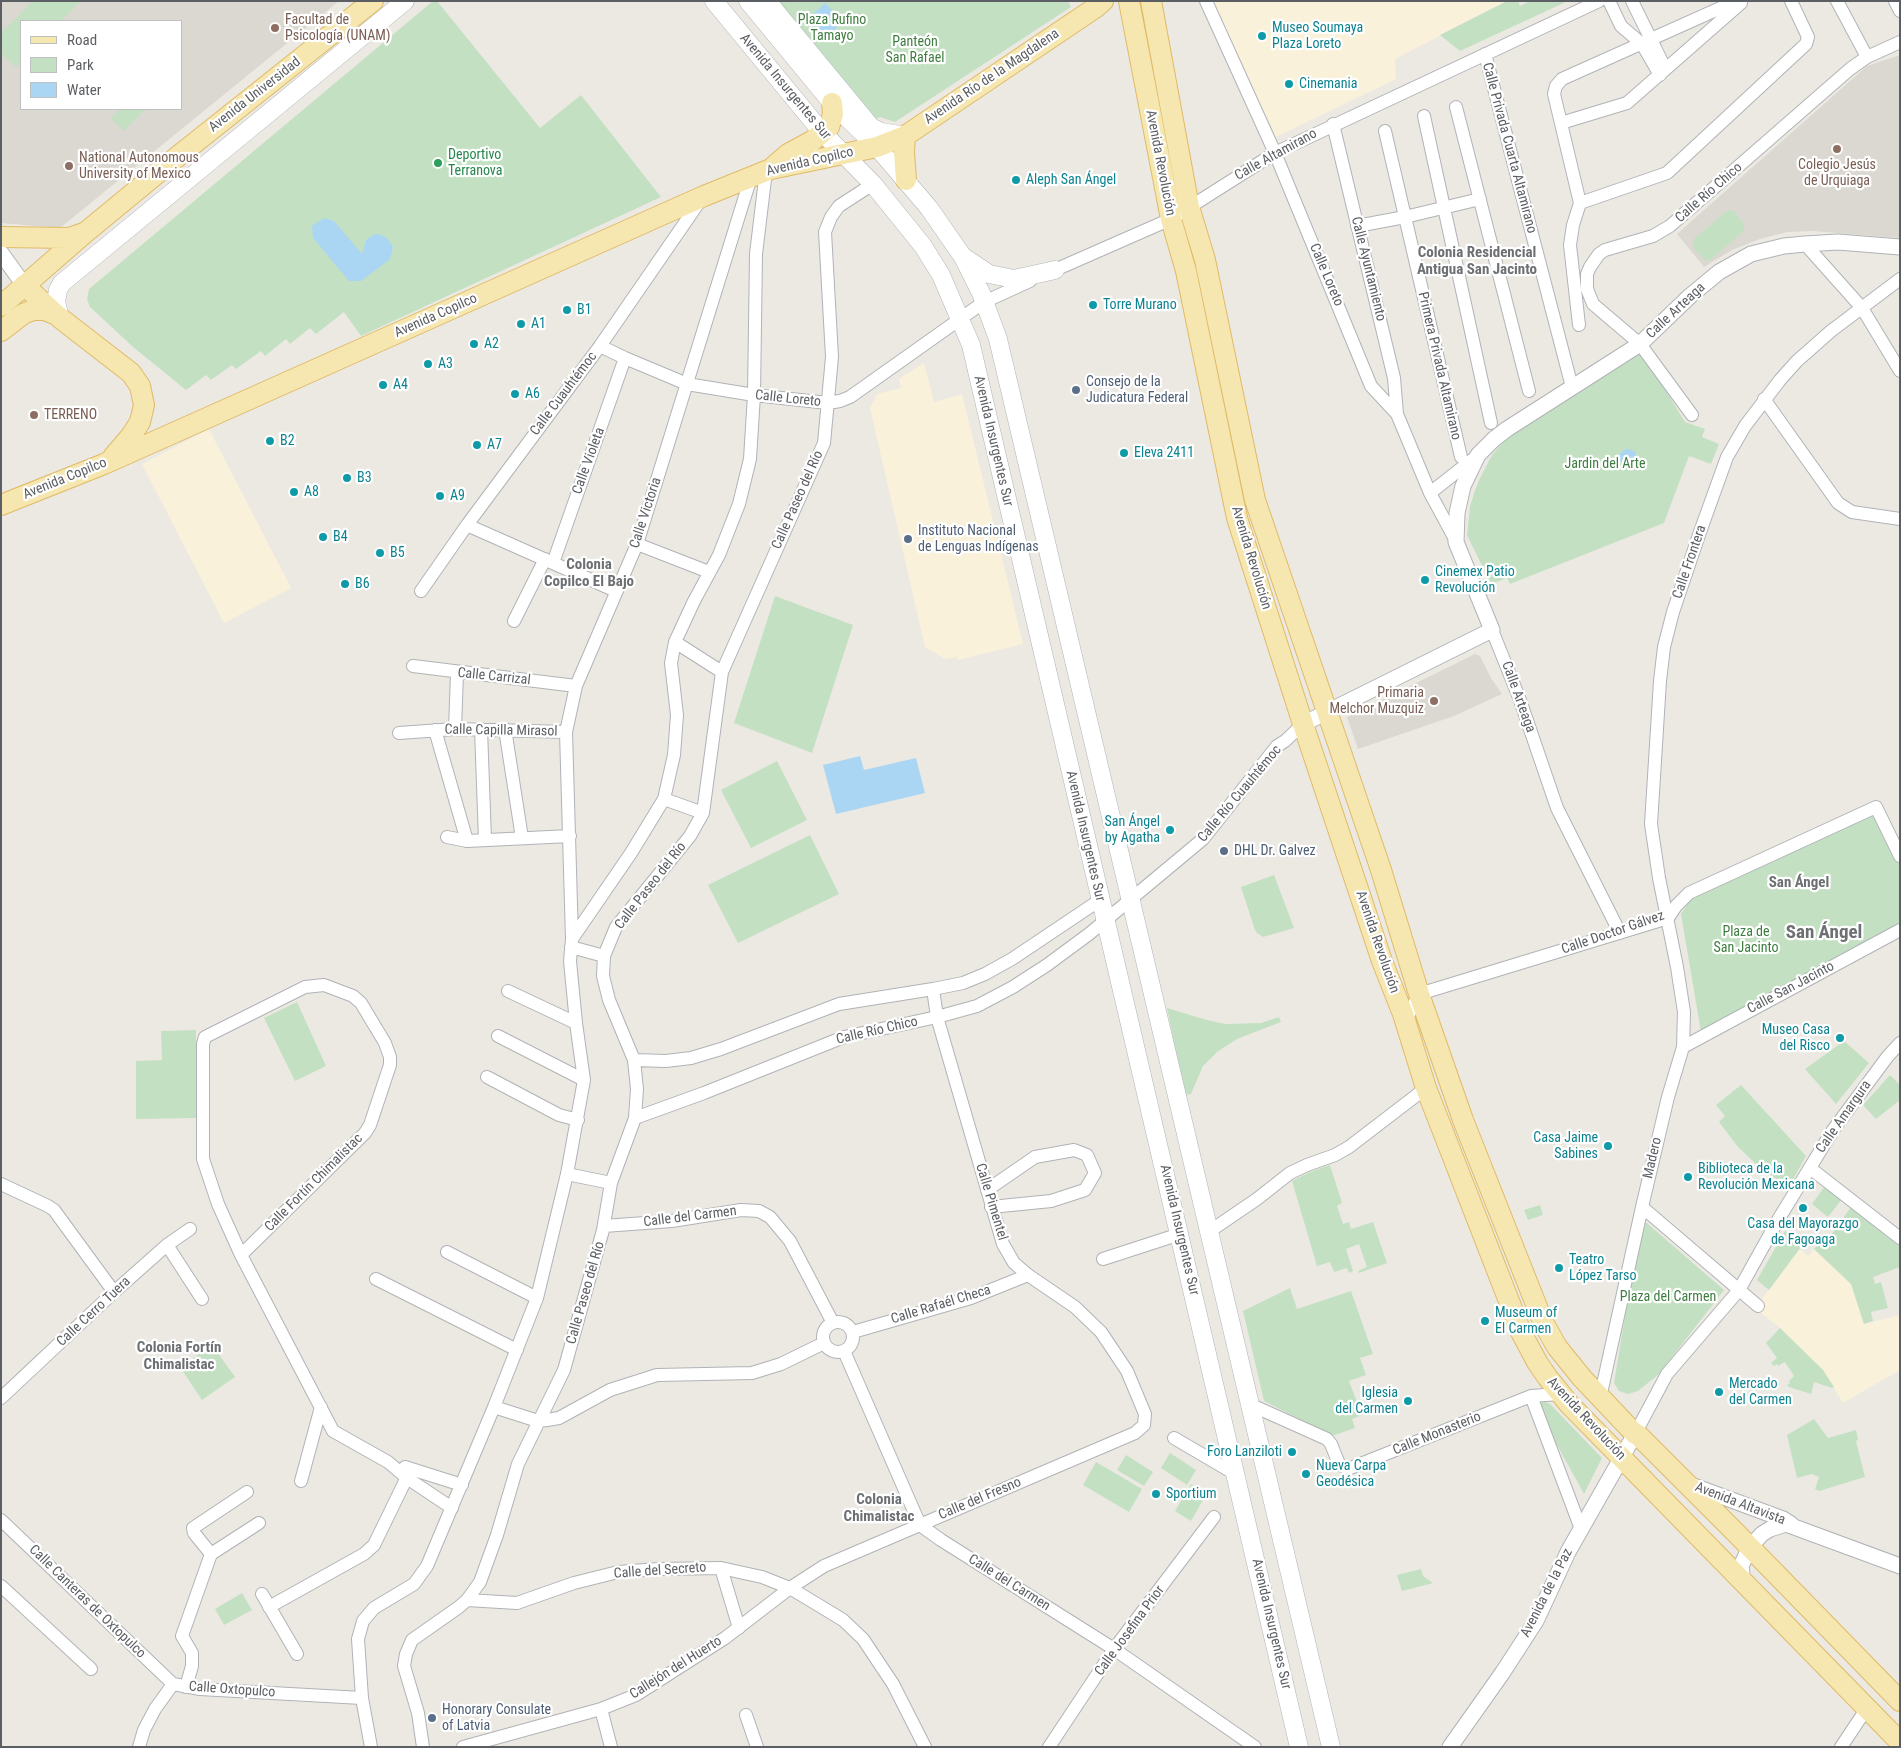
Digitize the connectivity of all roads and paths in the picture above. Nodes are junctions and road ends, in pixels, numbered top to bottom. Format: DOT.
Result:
graph roads {
  1 [pos="373,1"];
  2 [pos="405,1"];
  3 [pos="714,1"];
  4 [pos="748,1"];
  5 [pos="766,1"];
  6 [pos="1129,1"];
  7 [pos="1151,1"];
  8 [pos="1206,1"];
  9 [pos="1599,1"];
  10 [pos="1609,1"];
  11 [pos="1632,1"];
  12 [pos="1736,1"];
  13 [pos="1743,1"];
  14 [pos="1791,1"];
  15 [pos="1837,1"];
  16 [pos="1895,1"];
  17 [pos="1098,4"];
  18 [pos="1900,11"];
  19 [pos="1646,42"];
  20 [pos="1900,42"];
  21 [pos="1484,54"];
  22 [pos="1867,58"];
  23 [pos="1663,72"];
  24 [pos="832,103"];
  25 [pos="1456,107"];
  26 [pos="1424,116"];
  27 [pos="1561,123"];
  28 [pos="1333,124"];
  29 [pos="1385,131"];
  30 [pos="823,134"];
  31 [pos="905,136"];
  32 [pos="877,146"];
  33 [pos="1275,153"];
  34 [pos="845,154"];
  35 [pos="763,172"];
  36 [pos="906,180"];
  37 [pos="873,184"];
  38 [pos="704,196"];
  39 [pos="1480,199"];
  40 [pos="1580,203"];
  41 [pos="1189,207"];
  42 [pos="1444,208"];
  43 [pos="1405,217"];
  44 [pos="1171,218"];
  45 [pos="1357,226"];
  46 [pos="86,232"];
  47 [pos="1,236"];
  48 [pos="1805,244"];
  49 [pos="1900,246"];
  50 [pos="1,253"];
  51 [pos="963,257"];
  52 [pos="1055,270"];
  53 [pos="1900,279"];
  54 [pos="24,285"];
  55 [pos="984,302"];
  56 [pos="1,306"];
  57 [pos="1862,308"];
  58 [pos="60,318"];
  59 [pos="960,319"];
  60 [pos="1579,325"];
  61 [pos="1,331"];
  62 [pos="1640,344"];
  63 [pos="600,346"];
  64 [pos="625,358"];
  65 [pos="1900,371"];
  66 [pos="688,384"];
  67 [pos="1572,387"];
  68 [pos="1529,391"];
  69 [pos="754,395"];
  70 [pos="1764,399"];
  71 [pos="828,403"];
  72 [pos="1397,414"];
  73 [pos="1692,414"];
  74 [pos="1491,423"];
  75 [pos="1478,455"];
  76 [pos="1460,457"];
  77 [pos="104,464"];
  78 [pos="1430,493"];
  79 [pos="1,505"];
  80 [pos="1900,519"];
  81 [pos="467,525"];
  82 [pos="1456,542"];
  83 [pos="637,544"];
  84 [pos="549,561"];
  85 [pos="709,572"];
  86 [pos="421,590"];
  87 [pos="616,591"];
  88 [pos="514,621"];
  89 [pos="1492,630"];
  90 [pos="675,642"];
  91 [pos="412,666"];
  92 [pos="722,672"];
  93 [pos="458,673"];
  94 [pos="576,686"];
  95 [pos="1327,712"];
  96 [pos="1303,724"];
  97 [pos="454,729"];
  98 [pos="481,729"];
  99 [pos="505,729"];
  100 [pos="435,730"];
  101 [pos="566,732"];
  102 [pos="399,733"];
  103 [pos="664,799"];
  104 [pos="703,813"];
  105 [pos="570,836"];
  106 [pos="446,837"];
  107 [pos="522,838"];
  108 [pos="485,840"];
  109 [pos="467,841"];
  110 [pos="1900,856"];
  111 [pos="1100,900"];
  112 [pos="1131,900"];
  113 [pos="1668,918"];
  114 [pos="1105,921"];
  115 [pos="1900,930"];
  116 [pos="1620,933"];
  117 [pos="572,943"];
  118 [pos="604,956"];
  119 [pos="508,991"];
  120 [pos="933,991"];
  121 [pos="1419,994"];
  122 [pos="937,1014"];
  123 [pos="1405,1022"];
  124 [pos="576,1024"];
  125 [pos="498,1036"];
  126 [pos="1900,1043"];
  127 [pos="1683,1047"];
  128 [pos="634,1060"];
  129 [pos="487,1076"];
  130 [pos="584,1080"];
  131 [pos="1426,1088"];
  132 [pos="635,1118"];
  133 [pos="578,1120"];
  134 [pos="1810,1168"];
  135 [pos="566,1174"];
  136 [pos="611,1182"];
  137 [pos="1,1184"];
  138 [pos="987,1190"];
  139 [pos="992,1207"];
  140 [pos="1642,1207"];
  141 [pos="604,1226"];
  142 [pos="190,1229"];
  143 [pos="1210,1231"];
  144 [pos="1180,1234"];
  145 [pos="1900,1238"];
  146 [pos="167,1245"];
  147 [pos="447,1252"];
  148 [pos="241,1254"];
  149 [pos="1103,1259"];
  150 [pos="1028,1275"];
  151 [pos="376,1279"];
  152 [pos="1739,1290"];
  153 [pos="114,1292"];
  154 [pos="537,1298"];
  155 [pos="202,1299"];
  156 [pos="1758,1306"];
  157 [pos="832,1323"];
  158 [pos="853,1332"];
  159 [pos="824,1343"];
  160 [pos="517,1350"];
  161 [pos="844,1351"];
  162 [pos="1560,1394"];
  163 [pos="1531,1396"];
  164 [pos="1,1398"];
  165 [pos="1600,1398"];
  166 [pos="1249,1404"];
  167 [pos="320,1407"];
  168 [pos="494,1407"];
  169 [pos="538,1421"];
  170 [pos="1144,1425"];
  171 [pos="1634,1434"];
  172 [pos="1174,1438"];
  173 [pos="1621,1457"];
  174 [pos="409,1473"];
  175 [pos="1236,1475"];
  176 [pos="301,1481"];
  177 [pos="1686,1483"];
  178 [pos="462,1485"];
  179 [pos="247,1492"];
  180 [pos="452,1508"];
  181 [pos="1214,1518"];
  182 [pos="1,1520"];
  183 [pos="260,1523"];
  184 [pos="920,1525"];
  185 [pos="1794,1526"];
  186 [pos="1581,1529"];
  187 [pos="1750,1548"];
  188 [pos="211,1554"];
  189 [pos="1900,1566"];
  190 [pos="721,1568"];
  191 [pos="1743,1583"];
  192 [pos="1,1586"];
  193 [pos="790,1588"];
  194 [pos="262,1594"];
  195 [pos="467,1600"];
  196 [pos="269,1607"];
  197 [pos="739,1628"];
  198 [pos="1114,1649"];
  199 [pos="297,1654"];
  200 [pos="91,1669"];
  201 [pos="173,1684"];
  202 [pos="186,1687"];
  203 [pos="1898,1696"];
  204 [pos="362,1698"];
  205 [pos="1867,1708"];
  206 [pos="601,1709"];
  207 [pos="746,1714"];
  208 [pos="1900,1742"];
  209 [pos="139,1747"];
  210 [pos="371,1747"];
  211 [pos="423,1747"];
  212 [pos="463,1747"];
  213 [pos="611,1747"];
  214 [pos="757,1747"];
  215 [pos="925,1747"];
  216 [pos="1049,1747"];
  217 [pos="1255,1747"];
  218 [pos="1299,1747"];
  219 [pos="1331,1747"];
  220 [pos="1450,1747"];
  221 [pos="1841,1747"];
  1 -- 46 [label="main road, Avenida Universidad"];
  2 -- 58 [label="main road"];
  3 -- 30 [label="main road, Avenida Insurgentes Sur"];
  4 -- 24 [label="main road, Avenida Insurgentes Sur"];
  5 -- 31 [label="main road"];
  6 -- 44 [label="main road, Avenida Revolución"];
  7 -- 41 [label="main road, Avenida Revolución"];
  8 -- 33 [label="street, Calle Loreto"];
  9 -- 21 [label="street, Calle Altamirano"];
  10 -- 19 [label="street"];
  11 -- 19 [label="street"];
  12 -- 19 [label="street"];
  13 -- 23 [label="street"];
  14 -- 40 [label="street"];
  15 -- 22 [label="street"];
  16 -- 18 [label="street"];
  17 -- 31 [label="main road, Avenida Río de la Magdalena"];
  19 -- 23 [label="street"];
  19 -- 27 [label="street"];
  20 -- 22 [label="street, Calle Río Chico"];
  21 -- 28 [label="street, Calle Altamirano"];
  21 -- 67 [label="street, Calle Privada Cuarta Altamirano"];
  22 -- 62 [label="street, Calle Río Chico"];
  23 -- 27 [label="street"];
  24 -- 30 [label="main road"];
  24 -- 32 [label="main road, Avenida Insurgentes Sur"];
  25 -- 39 [label="street"];
  26 -- 42 [label="street"];
  27 -- 40 [label="street"];
  28 -- 33 [label="street, Calle Altamirano"];
  28 -- 45 [label="street, Calle Ayuntamiento"];
  29 -- 43 [label="street, Primera Privada Altamirano"];
  30 -- 34 [label="main road, Avenida Insurgentes Sur"];
  30 -- 35 [label="main road"];
  31 -- 32 [label="main road, Avenida Río de la Magdalena"];
  31 -- 36 [label="main road"];
  32 -- 34 [label="main road, Avenida Copilco"];
  32 -- 36 [label="main road, Avenida Insurgentes Sur"];
  33 -- 41 [label="street, Calle Altamirano"];
  33 -- 72 [label="street, Calle Loreto"];
  34 -- 35 [label="main road, Avenida Copilco"];
  34 -- 37 [label="main road, Avenida Insurgentes Sur"];
  35 -- 38 [label="main road, Avenida Copilco"];
  35 -- 66 [label="street, Calle Victoria"];
  35 -- 69 [label="street"];
  36 -- 51 [label="main road, Avenida Insurgentes Sur"];
  37 -- 59 [label="main road, Avenida Insurgentes Sur"];
  37 -- 71 [label="street, Calle Paseo del Río"];
  38 -- 63 [label="street, Calle Cuauhtémoc"];
  38 -- 77 [label="main road, Avenida Copilco"];
  39 -- 42 [label="street"];
  39 -- 68 [label="street"];
  40 -- 60 [label="street"];
  41 -- 44 [label="street, Calle Altamirano"];
  41 -- 95 [label="main road, Avenida Revolución"];
  42 -- 43 [label="street"];
  42 -- 74 [label="street"];
  43 -- 45 [label="street"];
  43 -- 76 [label="street, Primera Privada Altamirano"];
  44 -- 52 [label="street, Calle Altamirano"];
  44 -- 96 [label="main road, Avenida Revolución"];
  45 -- 72 [label="street, Calle Ayuntamiento"];
  46 -- 47 [label="main road"];
  46 -- 54 [label="main road, Avenida Universidad"];
  48 -- 49 [label="street, Calle Arteaga"];
  48 -- 57 [label="street"];
  48 -- 62 [label="street, Calle Arteaga"];
  50 -- 54 [label="street"];
  51 -- 52 [label="main road"];
  51 -- 55 [label="main road, Avenida Insurgentes Sur"];
  52 -- 55 [label="street, Calle Altamirano"];
  53 -- 57 [label="street, Calle Frontera"];
  54 -- 56 [label="main road, Avenida Universidad"];
  54 -- 58 [label="main road"];
  55 -- 59 [label="street, Calle Altamirano"];
  55 -- 112 [label="main road, Avenida Insurgentes Sur"];
  57 -- 65 [label="street"];
  57 -- 70 [label="street, Calle Frontera"];
  58 -- 61 [label="main road"];
  58 -- 77 [label="main road"];
  59 -- 71 [label="street, Calle Loreto"];
  59 -- 111 [label="main road, Avenida Insurgentes Sur"];
  62 -- 67 [label="street, Calle Arteaga"];
  62 -- 73 [label="street, Calle Río Chico"];
  63 -- 64 [label="street, Calle Loreto"];
  63 -- 81 [label="street, Calle Cuauhtémoc"];
  64 -- 66 [label="street, Calle Loreto"];
  64 -- 84 [label="street, Calle Violeta"];
  66 -- 69 [label="street, Calle Loreto"];
  66 -- 83 [label="street, Calle Victoria"];
  67 -- 75 [label="street, Calle Arteaga"];
  69 -- 71 [label="street, Calle Loreto"];
  69 -- 85 [label="street"];
  70 -- 80 [label="street"];
  70 -- 113 [label="street, Calle Frontera"];
  71 -- 92 [label="street, Calle Paseo del Río"];
  72 -- 78 [label="street, Calle Loreto"];
  75 -- 78 [label="street, Calle Arteaga"];
  75 -- 82 [label="street, Calle Arteaga"];
  77 -- 79 [label="main road, Avenida Copilco"];
  78 -- 82 [label="street, Calle Loreto"];
  81 -- 84 [label="street"];
  81 -- 86 [label="street, Calle Cuauhtémoc"];
  82 -- 89 [label="street, Calle Arteaga"];
  83 -- 85 [label="street"];
  83 -- 87 [label="street, Calle Victoria"];
  84 -- 87 [label="street"];
  84 -- 88 [label="street, Calle Violeta"];
  85 -- 90 [label="street"];
  87 -- 94 [label="street, Calle Victoria"];
  89 -- 95 [label="street, Calle Río Cuauhtémoc"];
  89 -- 116 [label="street, Calle Arteaga"];
  90 -- 92 [label="street"];
  90 -- 103 [label="street"];
  91 -- 93 [label="street, Calle Carrizal"];
  92 -- 104 [label="street, Calle Paseo del Río"];
  93 -- 94 [label="street, Calle Carrizal"];
  93 -- 97 [label="street"];
  94 -- 101 [label="street, Calle Victoria"];
  95 -- 96 [label="street, Calle Río Cuauhtémoc"];
  95 -- 121 [label="main road, Avenida Revolución"];
  96 -- 112 [label="street, Calle Río Cuauhtémoc"];
  96 -- 123 [label="main road, Avenida Revolución"];
  97 -- 98 [label="street, Calle Capilla Mirasol"];
  97 -- 100 [label="street, Calle Capilla Mirasol"];
  98 -- 99 [label="street, Calle Capilla Mirasol"];
  98 -- 108 [label="street"];
  99 -- 101 [label="street, Calle Capilla Mirasol"];
  99 -- 107 [label="street"];
  100 -- 102 [label="street, Calle Capilla Mirasol"];
  100 -- 109 [label="street"];
  101 -- 105 [label="street, Calle Victoria"];
  103 -- 104 [label="street"];
  103 -- 117 [label="street"];
  104 -- 118 [label="street, Calle Paseo del Río"];
  105 -- 107 [label="street"];
  105 -- 117 [label="street, Calle Victoria"];
  106 -- 109 [label="street"];
  107 -- 108 [label="street"];
  108 -- 109 [label="street"];
  110 -- 113 [label="street, Calle Doctor Gálvez"];
  111 -- 114 [label="main road, Avenida Insurgentes Sur"];
  111 -- 120 [label="street"];
  112 -- 114 [label="street, Calle Río Cuauhtémoc"];
  112 -- 143 [label="main road, Avenida Insurgentes Sur"];
  113 -- 116 [label="street, Calle Doctor Gálvez"];
  113 -- 127 [label="street, Madero"];
  114 -- 122 [label="street, Calle Río Chico"];
  114 -- 144 [label="main road, Avenida Insurgentes Sur"];
  115 -- 127 [label="street, Calle San Jacinto"];
  116 -- 121 [label="street, Calle Doctor Gálvez"];
  117 -- 118 [label="street"];
  117 -- 124 [label="street"];
  118 -- 128 [label="street, Calle Paseo del Río"];
  119 -- 124 [label="street"];
  120 -- 122 [label="street, Calle Pimentel"];
  120 -- 128 [label="street"];
  121 -- 123 [label="street"];
  121 -- 165 [label="main road, Avenida Revolución"];
  122 -- 132 [label="street, Calle Río Chico"];
  122 -- 138 [label="street, Calle Pimentel"];
  123 -- 131 [label="main road, Avenida Revolución"];
  124 -- 130 [label="street"];
  125 -- 130 [label="street"];
  126 -- 134 [label="street, Calle Amargura"];
  127 -- 140 [label="street, Madero"];
  128 -- 132 [label="street, Calle Paseo del Río"];
  129 -- 133 [label="street"];
  130 -- 133 [label="street"];
  131 -- 143 [label="street"];
  131 -- 162 [label="main road, Avenida Revolución"];
  132 -- 136 [label="street, Calle Paseo del Río"];
  133 -- 135 [label="street"];
  134 -- 145 [label="street"];
  134 -- 152 [label="street, Calle Amargura"];
  135 -- 136 [label="street"];
  135 -- 154 [label="street"];
  136 -- 141 [label="street, Calle Paseo del Río"];
  137 -- 153 [label="street"];
  138 -- 139 [label="street, Calle Pimentel"];
  138 -- 139 [label="street"];
  139 -- 150 [label="street, Calle Pimentel"];
  140 -- 152 [label="street"];
  140 -- 165 [label="street, Madero"];
  141 -- 157 [label="street, Calle del Carmen"];
  141 -- 169 [label="street, Calle Paseo del Río"];
  142 -- 146 [label="street, Calle Cerro Tuera"];
  143 -- 166 [label="main road, Avenida Insurgentes Sur"];
  144 -- 149 [label="street"];
  144 -- 175 [label="main road, Avenida Insurgentes Sur"];
  146 -- 153 [label="street, Calle Cerro Tuera"];
  146 -- 155 [label="street"];
  147 -- 154 [label="street"];
  148 -- 148 [label="street, Calle Fortín Chimalistac"];
  148 -- 167 [label="street, Calle Fortín Chimalistac"];
  150 -- 158 [label="street, Calle Rafaél Checa"];
  150 -- 170 [label="street, Calle Pimentel"];
  151 -- 160 [label="street"];
  152 -- 156 [label="street"];
  152 -- 171 [label="street, Calle Amargura"];
  153 -- 164 [label="street, Calle Cerro Tuera"];
  154 -- 160 [label="street"];
  157 -- 158 [label="street"];
  157 -- 159 [label="street"];
  158 -- 161 [label="street"];
  159 -- 161 [label="street"];
  159 -- 169 [label="street"];
  160 -- 168 [label="street"];
  161 -- 184 [label="street"];
  162 -- 163 [label="street, Calle Monasterio"];
  162 -- 173 [label="main road, Avenida Revolución"];
  163 -- 166 [label="street, Calle Monasterio"];
  163 -- 186 [label="street"];
  165 -- 171 [label="main road, Avenida Revolución"];
  166 -- 219 [label="main road, Avenida Insurgentes Sur"];
  167 -- 174 [label="street, Calle Fortín Chimalistac"];
  167 -- 176 [label="street"];
  168 -- 169 [label="street"];
  168 -- 178 [label="street"];
  169 -- 195 [label="street, Calle Paseo del Río"];
  170 -- 184 [label="street, Calle del Fresno"];
  171 -- 173 [label="street, Avenida de la Paz"];
  171 -- 177 [label="main road, Avenida Revolución"];
  172 -- 175 [label="street"];
  173 -- 186 [label="street, Avenida de la Paz"];
  173 -- 191 [label="main road, Avenida Revolución"];
  174 -- 178 [label="street, Calle Fortín Chimalistac"];
  174 -- 180 [label="street, Calle Fortín Chimalistac"];
  174 -- 196 [label="street"];
  175 -- 218 [label="main road, Avenida Insurgentes Sur"];
  177 -- 185 [label="street, Avenida Altavista"];
  177 -- 187 [label="main road, Avenida Revolución"];
  178 -- 180 [label="street"];
  179 -- 188 [label="street"];
  180 -- 204 [label="street"];
  181 -- 198 [label="street, Calle Josefina Prior"];
  182 -- 201 [label="street, Calle Canteras de Oxtopulco"];
  183 -- 188 [label="street"];
  184 -- 193 [label="street, Calle del Fresno"];
  184 -- 198 [label="street, Calle del Carmen"];
  185 -- 187 [label="street, Avenida Altavista"];
  185 -- 189 [label="street, Avenida Altavista"];
  186 -- 220 [label="street, Avenida de la Paz"];
  187 -- 191 [label="street, Avenida Altavista"];
  187 -- 203 [label="main road, Avenida Revolución"];
  188 -- 202 [label="street"];
  190 -- 193 [label="street, Calle del Secreto"];
  190 -- 195 [label="street, Calle del Secreto"];
  190 -- 197 [label="street"];
  191 -- 205 [label="main road, Avenida Revolución"];
  192 -- 200 [label="street"];
  193 -- 197 [label="street, Callejón del Huerto"];
  193 -- 215 [label="street, Calle del Secreto"];
  194 -- 196 [label="street"];
  195 -- 211 [label="street, Calle Paseo del Río"];
  196 -- 199 [label="street"];
  197 -- 206 [label="street, Callejón del Huerto"];
  198 -- 216 [label="street, Calle Josefina Prior"];
  198 -- 217 [label="street, Calle del Carmen"];
  201 -- 202 [label="street, Calle Oxtopulco"];
  201 -- 209 [label="street, Calle Oxtopulco"];
  202 -- 204 [label="street, Calle Oxtopulco"];
  204 -- 210 [label="street"];
  205 -- 208 [label="main road, Avenida Revolución"];
  205 -- 221 [label="street"];
  206 -- 212 [label="street, Callejón del Huerto"];
  206 -- 213 [label="street"];
  207 -- 214 [label="street"];
}
